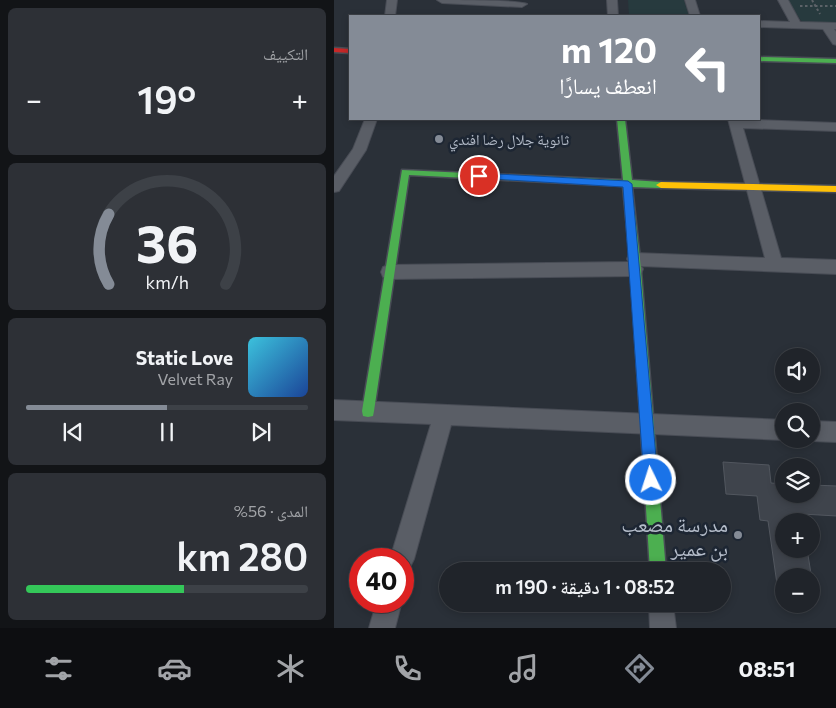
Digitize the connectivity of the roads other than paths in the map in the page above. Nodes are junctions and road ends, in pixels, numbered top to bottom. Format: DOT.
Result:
graph roads {
  1 [pos="392,0"];
  2 [pos="442,0"];
  3 [pos="612,0"];
  4 [pos="690,0"];
  5 [pos="523,2"];
  6 [pos="785,3"];
  7 [pos="390,15"];
  8 [pos="519,15"];
  9 [pos="613,15"];
  10 [pos="694,15"];
  11 [pos="760,24"];
  12 [pos="797,25"];
  13 [pos="831,26"];
  14 [pos="334,41"];
  15 [pos="349,42"];
  16 [pos="836,42"];
  17 [pos="334,50"];
  18 [pos="349,51"];
  19 [pos="760,59"];
  20 [pos="836,62"];
  21 [pos="784,65"];
  22 [pos="760,70"];
  23 [pos="836,72"];
  24 [pos="371,120"];
  25 [pos="621,120"];
  26 [pos="735,122"];
  27 [pos="836,127"];
  28 [pos="628,184"];
  29 [pos="334,187"];
  30 [pos="754,188"];
  31 [pos="836,189"];
  32 [pos="635,264"];
  33 [pos="775,264"];
  34 [pos="836,267"];
  35 [pos="390,272"];
  36 [pos="334,410"];
  37 [pos="368,411"];
  38 [pos="444,415"];
  39 [pos="647,425"];
  40 [pos="775,430"];
  41 [pos="820,431"];
  42 [pos="836,432"];
  43 [pos="405,548"];
  44 [pos="657,562"];
  45 [pos="662,612"];
  46 [pos="386,613"];
  47 [pos="382,628"];
  48 [pos="663,628"];
  1 -- 7 [label="street"];
  2 -- 5 [label="street"];
  3 -- 9 [label="street"];
  4 -- 10 [label="street"];
  5 -- 8 [label="street"];
  6 -- 12 [label="street"];
  11 -- 12 [label="street"];
  12 -- 13 [label="street"];
  13 -- 16 [label="street"];
  14 -- 15 [label="street"];
  17 -- 18 [label="street"];
  19 -- 21 [label="street"];
  20 -- 21 [label="street"];
  21 -- 22 [label="street"];
  21 -- 23 [label="street"];
  24 -- 29 [label="street"];
  25 -- 28 [label="street"];
  26 -- 27 [label="street"];
  26 -- 30 [label="street"];
  28 -- 30 [label="street"];
  28 -- 32 [label="street"];
  28 -- 35 [label="street"];
  30 -- 31 [label="street"];
  30 -- 33 [label="street"];
  32 -- 33 [label="street"];
  32 -- 35 [label="street"];
  32 -- 39 [label="street"];
  33 -- 34 [label="street"];
  35 -- 37 [label="street"];
  36 -- 37 [label="street"];
  37 -- 38 [label="street"];
  38 -- 39 [label="street"];
  38 -- 43 [label="street"];
  39 -- 40 [label="street"];
  39 -- 44 [label="street"];
  41 -- 42 [label="street"];
  45 -- 48 [label="street"];
  46 -- 47 [label="street"];
}
